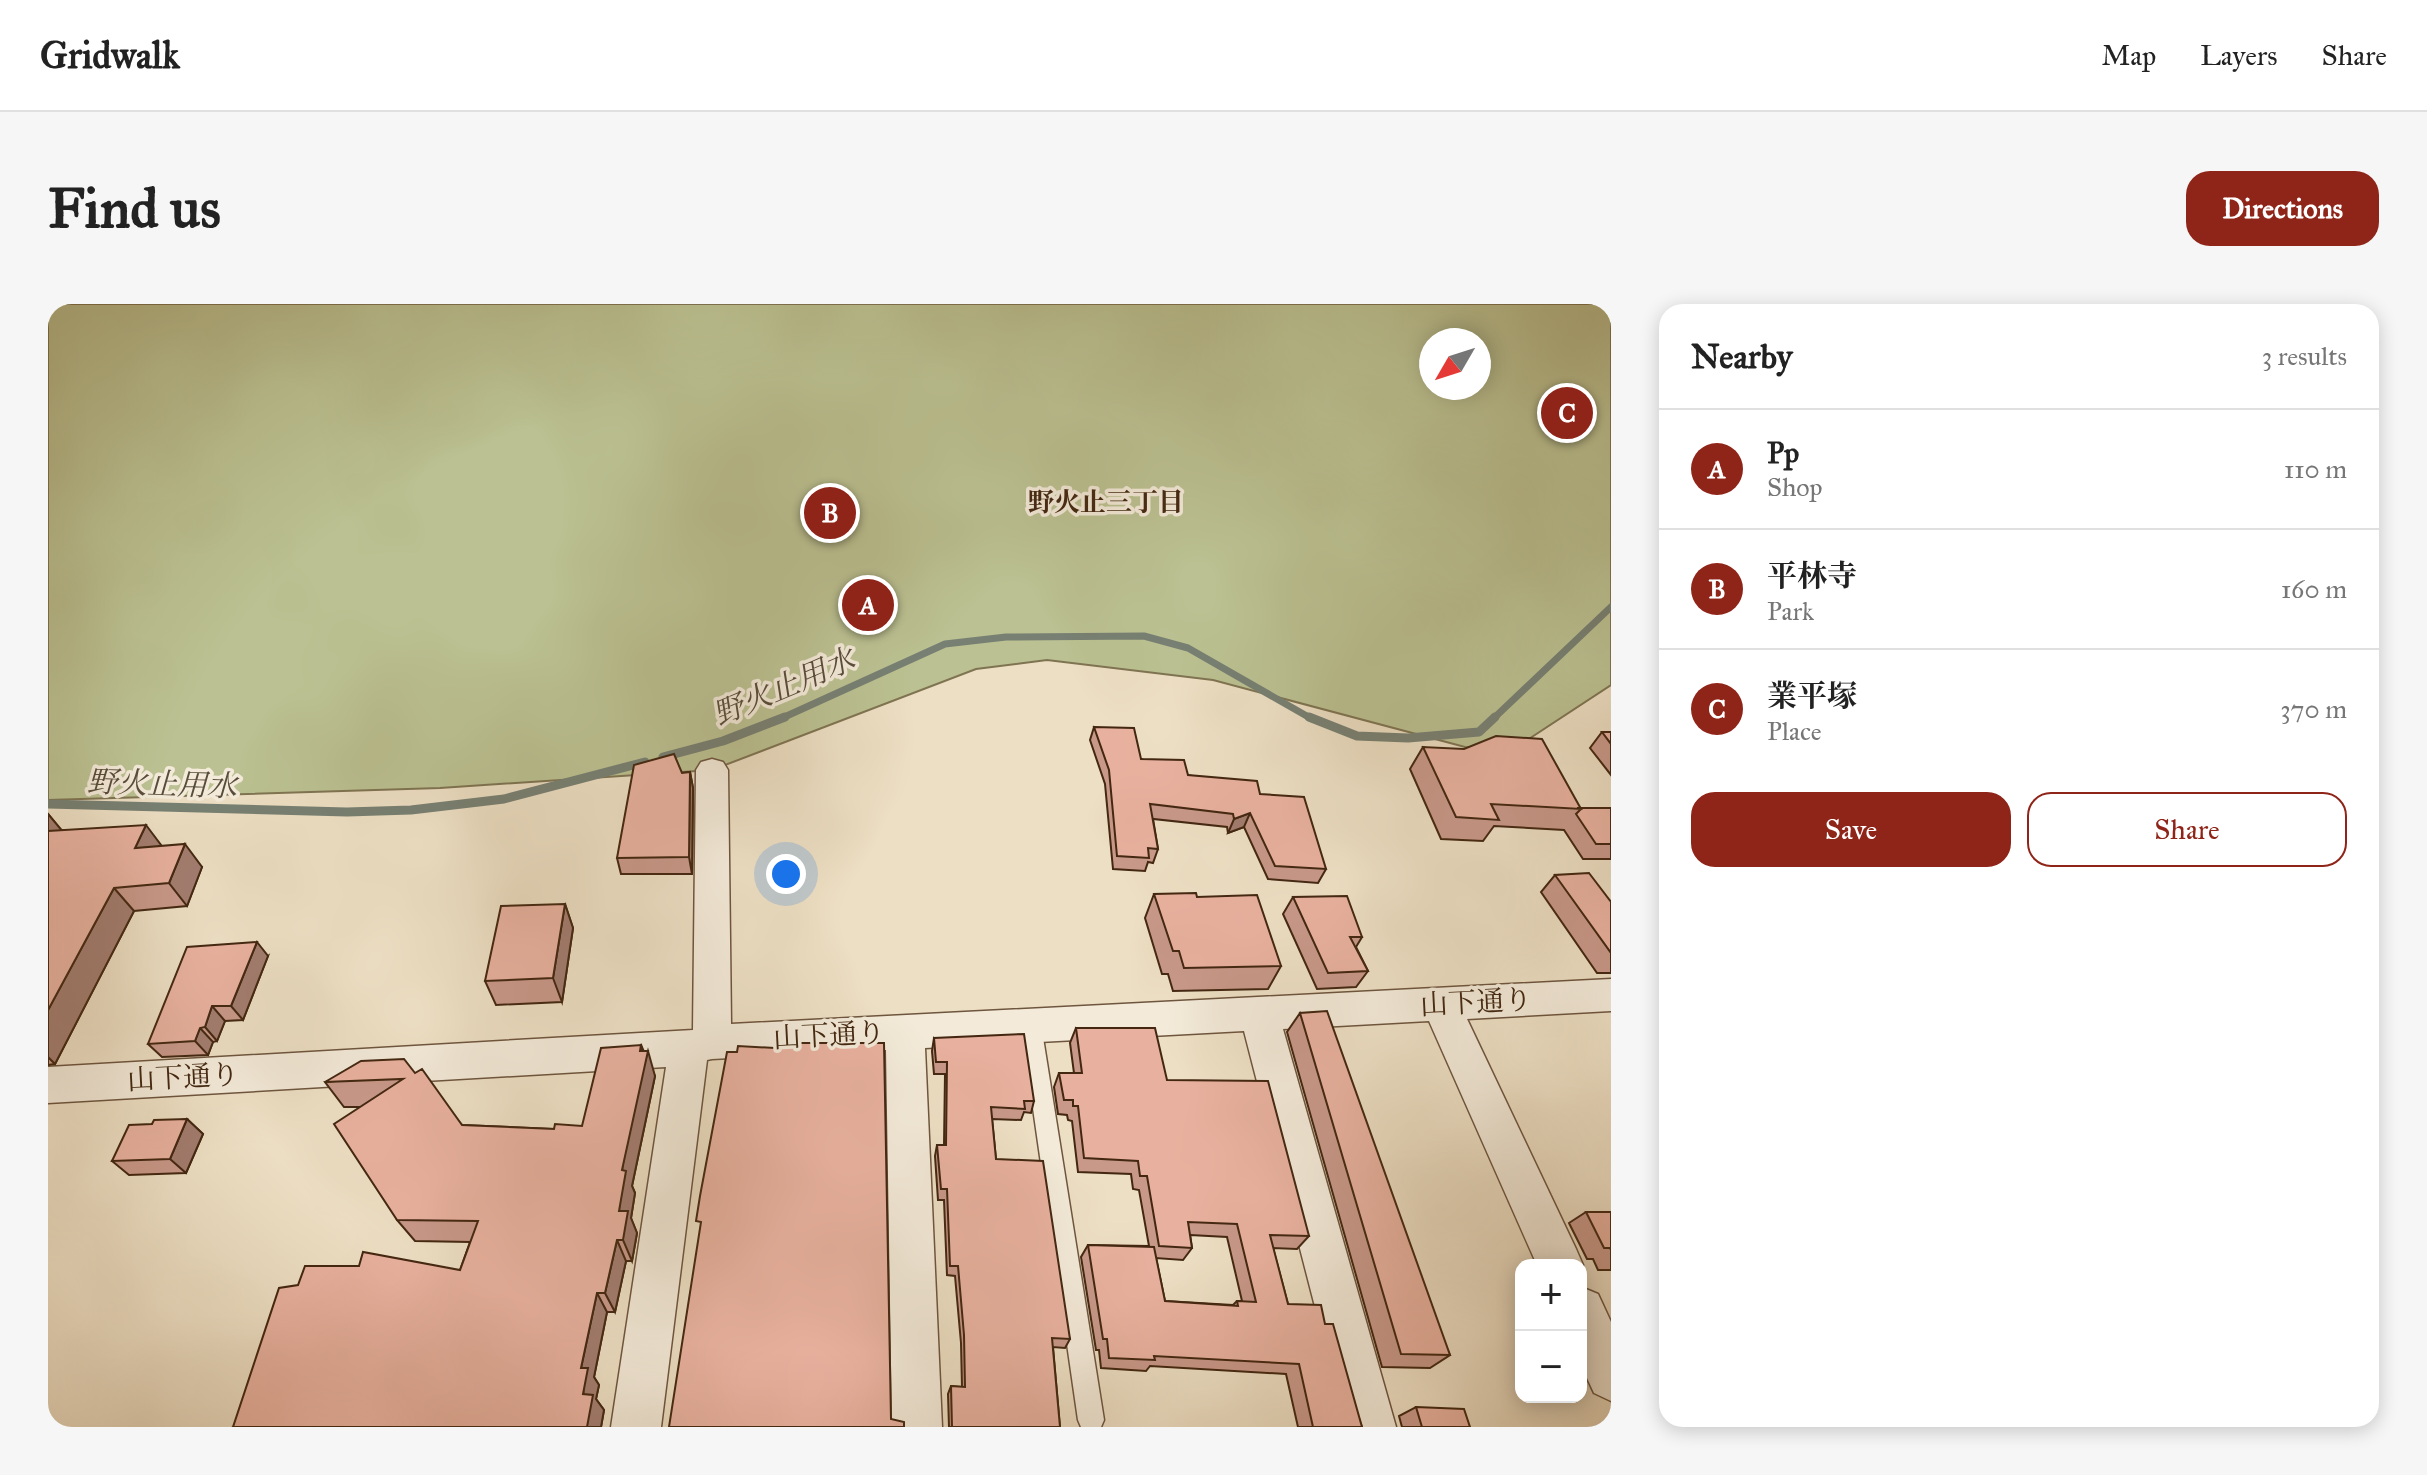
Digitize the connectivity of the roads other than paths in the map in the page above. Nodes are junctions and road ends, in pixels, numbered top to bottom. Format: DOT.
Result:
graph roads {
  1 [pos="712,770"];
  2 [pos="1611,995"];
  3 [pos="1441,1004"];
  4 [pos="1259,1013"];
  5 [pos="1031,1025"];
  6 [pos="905,1031"];
  7 [pos="701,1045"];
  8 [pos="48,1085"];
  9 [pos="1557,1259"];
  10 [pos="1587,1324"];
  11 [pos="1611,1376"];
  12 [pos="1091,1420"];
  13 [pos="636,1427"];
  14 [pos="917,1427"];
  15 [pos="1371,1427"];
  1 -- 7 [label="street"];
  2 -- 3 [label="street, 山下通り"];
  3 -- 4 [label="street, 山下通り"];
  3 -- 9 [label="street"];
  4 -- 5 [label="street, 山下通り"];
  4 -- 15 [label="street"];
  5 -- 6 [label="street, 山下通り"];
  5 -- 12 [label="lane"];
  6 -- 7 [label="street, 山下通り"];
  6 -- 14 [label="street"];
  7 -- 8 [label="street, 山下通り"];
  7 -- 13 [label="street"];
  10 -- 11 [label="street"];
}
